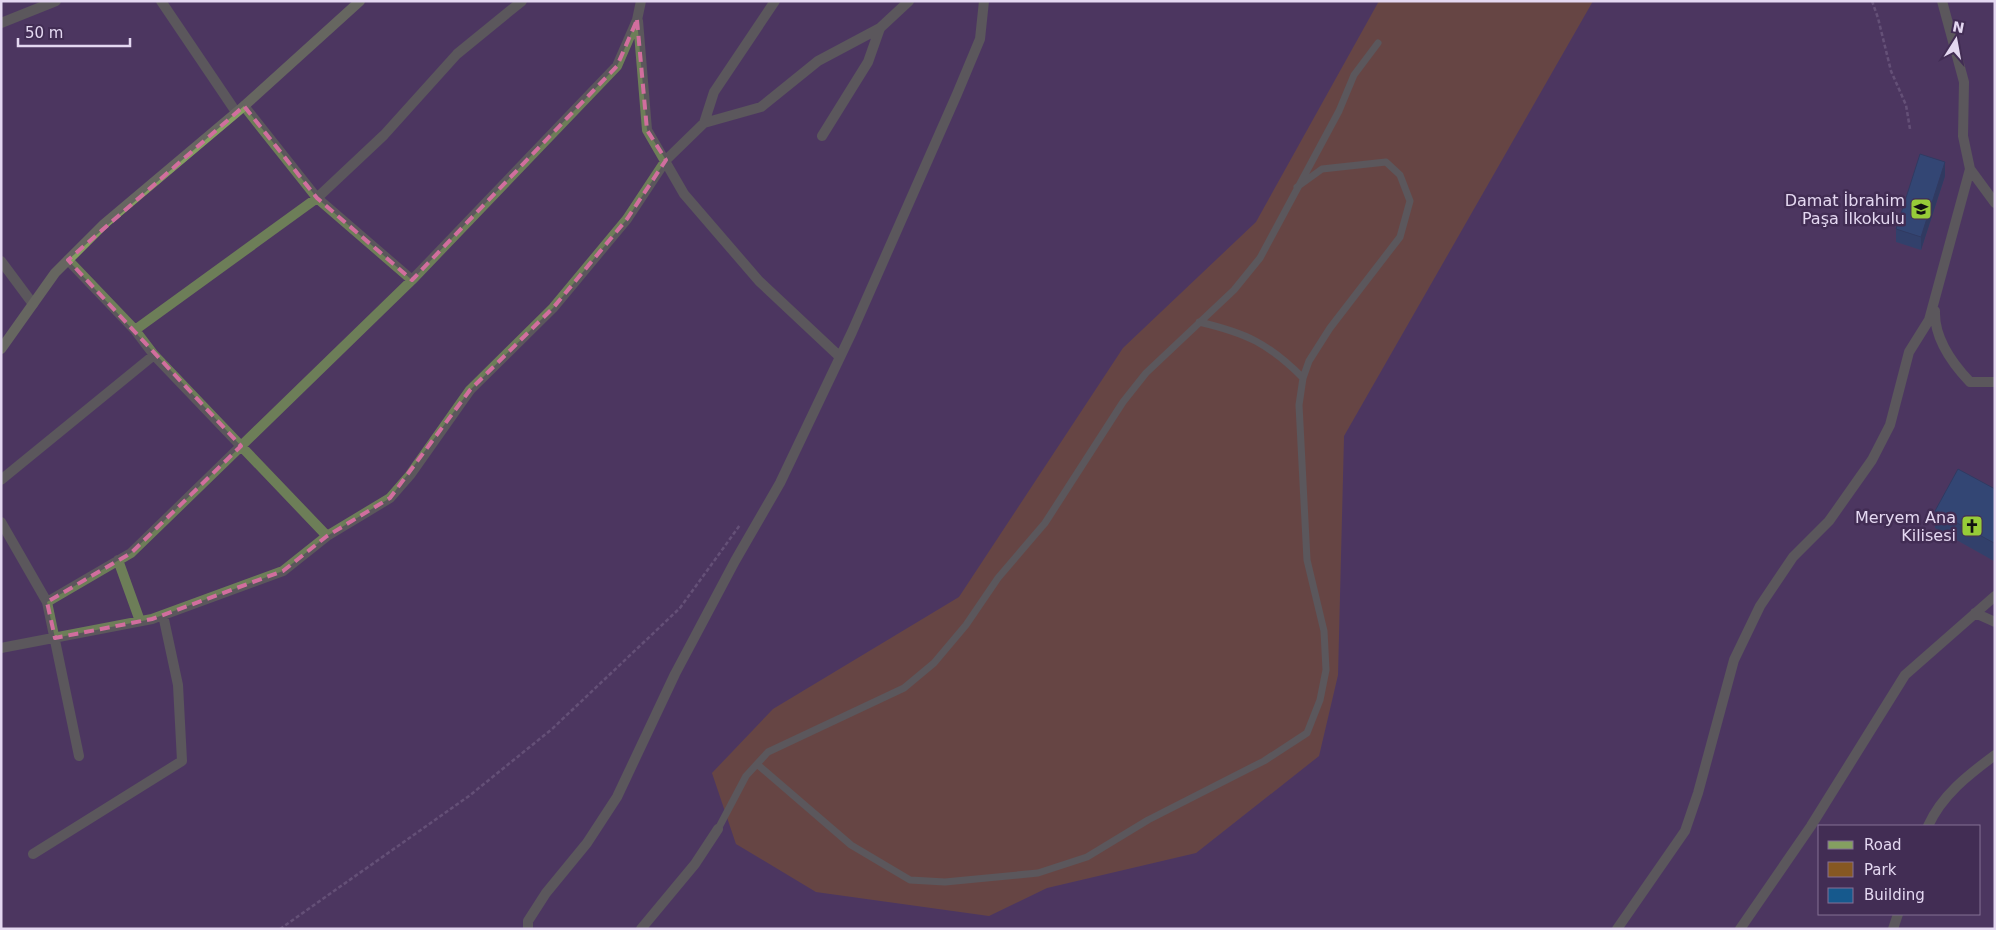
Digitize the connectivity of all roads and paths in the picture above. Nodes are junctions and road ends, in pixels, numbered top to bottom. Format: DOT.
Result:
graph roads {
  1 [pos="56,1"];
  2 [pos="161,1"];
  3 [pos="360,1"];
  4 [pos="522,1"];
  5 [pos="641,1"];
  6 [pos="775,1"];
  7 [pos="909,1"];
  8 [pos="984,1"];
  9 [pos="1872,1"];
  10 [pos="1942,1"];
  11 [pos="638,20"];
  12 [pos="1,23"];
  13 [pos="880,28"];
  14 [pos="1378,43"];
  15 [pos="240,109"];
  16 [pos="704,123"];
  17 [pos="1910,129"];
  18 [pos="822,136"];
  19 [pos="666,160"];
  20 [pos="1970,169"];
  21 [pos="1297,187"];
  22 [pos="317,198"];
  23 [pos="1995,203"];
  24 [pos="68,260"];
  25 [pos="1,261"];
  26 [pos="412,280"];
  27 [pos="1936,292"];
  28 [pos="33,304"];
  29 [pos="1199,322"];
  30 [pos="135,330"];
  31 [pos="1,349"];
  32 [pos="154,355"];
  33 [pos="840,357"];
  34 [pos="1303,378"];
  35 [pos="1995,382"];
  36 [pos="241,446"];
  37 [pos="1,480"];
  38 [pos="745,520"];
  39 [pos="1,522"];
  40 [pos="327,536"];
  41 [pos="118,560"];
  42 [pos="1995,596"];
  43 [pos="46,602"];
  44 [pos="1976,613"];
  45 [pos="163,615"];
  46 [pos="140,622"];
  47 [pos="1995,622"];
  48 [pos="55,638"];
  49 [pos="1,648"];
  50 [pos="1995,755"];
  51 [pos="79,756"];
  52 [pos="757,764"];
  53 [pos="1928,825"];
  54 [pos="718,829"];
  55 [pos="33,854"];
  56 [pos="1898,915"];
  57 [pos="280,929"];
  58 [pos="528,929"];
  59 [pos="641,929"];
  60 [pos="1617,929"];
  61 [pos="1740,929"];
  62 [pos="1893,929"];
  1 -- 12 [label="street"];
  2 -- 15 [label="street"];
  3 -- 15 [label="street"];
  4 -- 22 [label="street"];
  5 -- 11 [label="street"];
  6 -- 16 [label="street"];
  7 -- 13 [label="street"];
  8 -- 33 [label="street"];
  9 -- 17 [label="path"];
  10 -- 20 [label="street"];
  11 -- 19 [label="street"];
  11 -- 26 [label="street"];
  13 -- 16 [label="street"];
  13 -- 18 [label="street"];
  14 -- 21 [label="lane"];
  15 -- 22 [label="street"];
  15 -- 24 [label="street"];
  16 -- 19 [label="street"];
  19 -- 33 [label="street"];
  19 -- 40 [label="street"];
  20 -- 23 [label="street"];
  20 -- 27 [label="street"];
  21 -- 29 [label="lane"];
  21 -- 34 [label="lane"];
  22 -- 26 [label="street"];
  22 -- 30 [label="street"];
  24 -- 28 [label="street"];
  24 -- 30 [label="street"];
  25 -- 28 [label="street"];
  26 -- 36 [label="street"];
  27 -- 35 [label="street"];
  27 -- 60 [label="street"];
  28 -- 31 [label="street"];
  29 -- 34 [label="lane"];
  29 -- 52 [label="lane"];
  30 -- 32 [label="street"];
  32 -- 36 [label="street"];
  32 -- 37 [label="street"];
  33 -- 58 [label="street"];
  34 -- 52 [label="lane"];
  36 -- 40 [label="street"];
  36 -- 41 [label="street"];
  38 -- 57 [label="path"];
  39 -- 43 [label="street"];
  40 -- 45 [label="street"];
  41 -- 43 [label="street"];
  41 -- 46 [label="street"];
  42 -- 44 [label="street"];
  43 -- 48 [label="street"];
  44 -- 47 [label="street"];
  44 -- 61 [label="street"];
  45 -- 46 [label="street"];
  45 -- 55 [label="street"];
  46 -- 48 [label="street"];
  48 -- 49 [label="street"];
  48 -- 51 [label="street"];
  50 -- 53 [label="street"];
  52 -- 54 [label="lane"];
  54 -- 59 [label="street"];
  56 -- 62 [label="street"];
}
